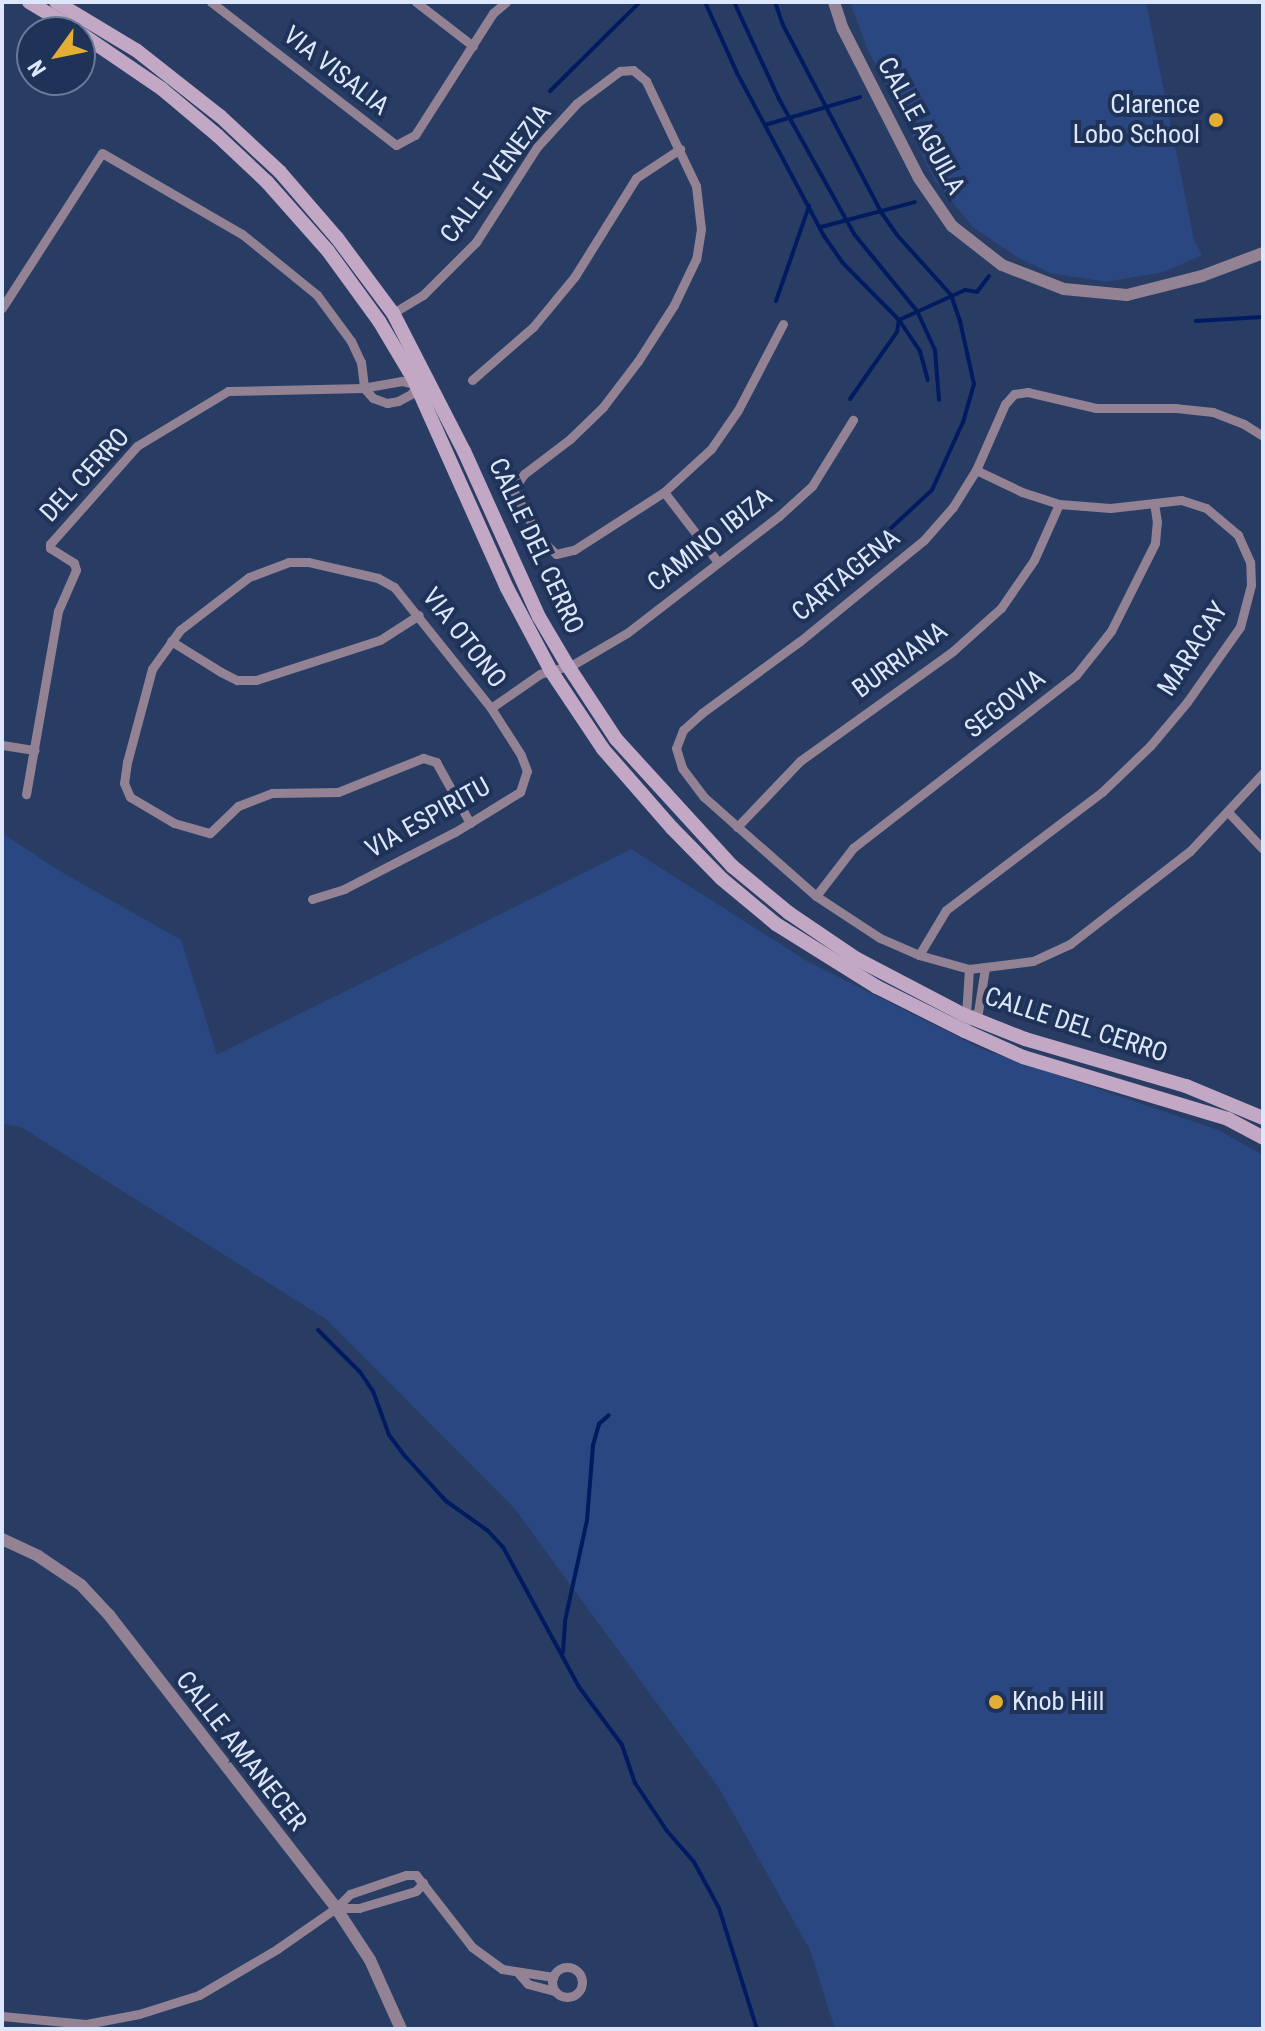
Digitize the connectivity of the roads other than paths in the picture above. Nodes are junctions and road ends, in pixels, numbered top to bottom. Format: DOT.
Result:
graph roads {
  1 [pos="29,2"];
  2 [pos="211,2"];
  3 [pos="416,2"];
  4 [pos="506,2"];
  5 [pos="834,2"];
  6 [pos="62,6"];
  7 [pos="96,44"];
  8 [pos="473,46"];
  9 [pos="680,149"];
  10 [pos="1263,253"];
  11 [pos="2,308"];
  12 [pos="393,313"];
  13 [pos="379,321"];
  14 [pos="783,324"];
  15 [pos="472,380"];
  16 [pos="423,383"];
  17 [pos="364,388"];
  18 [pos="853,420"];
  19 [pos="1263,436"];
  20 [pos="976,470"];
  21 [pos="664,492"];
  22 [pos="1154,503"];
  23 [pos="1059,504"];
  24 [pos="718,562"];
  25 [pos="419,615"];
  26 [pos="171,641"];
  27 [pos="568,666"];
  28 [pos="551,671"];
  29 [pos="491,708"];
  30 [pos="2,745"];
  31 [pos="35,750"];
  32 [pos="1263,773"];
  33 [pos="26,794"];
  34 [pos="1228,812"];
  35 [pos="470,823"];
  36 [pos="737,827"];
  37 [pos="1263,849"];
  38 [pos="816,896"];
  39 [pos="312,899"];
  40 [pos="919,955"];
  41 [pos="977,969"];
  42 [pos="967,1024"];
  43 [pos="1263,1118"];
  44 [pos="1263,1138"];
  45 [pos="2,1539"];
  46 [pos="423,1883"];
  47 [pos="336,1908"];
  48 [pos="519,1974"];
  49 [pos="553,1977"];
  50 [pos="555,1991"];
  51 [pos="2,2016"];
  52 [pos="401,2029"];
  1 -- 6 [label="main road, CALLE DEL CERRO"];
  2 -- 8 [label="street, VIA VISALIA"];
  3 -- 8 [label="street"];
  4 -- 8 [label="street"];
  5 -- 10 [label="street, CALLE AGUILA"];
  6 -- 12 [label="main road, CALLE DEL CERRO"];
  7 -- 13 [label="main road, CALLE DEL CERRO"];
  9 -- 12 [label="street, CALLE VENEZIA"];
  9 -- 15 [label="street"];
  9 -- 21 [label="street, CALLE VENEZIA"];
  11 -- 17 [label="street"];
  12 -- 13 [label="street"];
  12 -- 16 [label="main road, CALLE DEL CERRO"];
  13 -- 16 [label="main road, CALLE DEL CERRO"];
  14 -- 21 [label="street, CALLE VENEZIA"];
  16 -- 17 [label="street, DEL CERRO"];
  16 -- 17 [label="street, DEL CERRO"];
  16 -- 27 [label="main road, CALLE DEL CERRO"];
  16 -- 28 [label="main road, CALLE DEL CERRO"];
  17 -- 31 [label="street, DEL CERRO"];
  18 -- 24 [label="street, CAMINO IBIZA"];
  19 -- 20 [label="street, CARTAGENA"];
  20 -- 23 [label="street, MARACAY"];
  20 -- 36 [label="street, CARTAGENA"];
  21 -- 24 [label="street"];
  22 -- 23 [label="street, MARACAY"];
  22 -- 38 [label="street, SEGOVIA"];
  22 -- 40 [label="street, MARACAY"];
  23 -- 36 [label="street, BURRIANA"];
  24 -- 27 [label="street, CAMINO IBIZA"];
  25 -- 26 [label="street"];
  25 -- 26 [label="street, VIA OTONO"];
  25 -- 29 [label="street, VIA OTONO"];
  26 -- 35 [label="street, VIA OTONO"];
  27 -- 28 [label="street, CAMINO IBIZA"];
  27 -- 42 [label="main road, CALLE DEL CERRO"];
  28 -- 29 [label="street, CAMINO IBIZA"];
  28 -- 42 [label="main road, CALLE DEL CERRO"];
  29 -- 35 [label="street, VIA ESPIRITU"];
  30 -- 31 [label="street"];
  31 -- 33 [label="street, DEL CERRO"];
  32 -- 34 [label="street"];
  34 -- 37 [label="street"];
  34 -- 41 [label="street"];
  35 -- 39 [label="street, VIA ESPIRITU"];
  36 -- 38 [label="street"];
  38 -- 40 [label="street"];
  40 -- 41 [label="street"];
  41 -- 42 [label="street"];
  41 -- 42 [label="street"];
  42 -- 43 [label="main road, CALLE DEL CERRO"];
  42 -- 44 [label="main road, CALLE DEL CERRO"];
  45 -- 47 [label="street, CALLE AMANECER"];
  46 -- 47 [label="street"];
  46 -- 47 [label="street"];
  46 -- 48 [label="street"];
  47 -- 51 [label="street"];
  47 -- 52 [label="street, CALLE AMANECER"];
  48 -- 49 [label="street"];
  48 -- 50 [label="street"];
  49 -- 50 [label="street"];
  49 -- 50 [label="street"];
}
